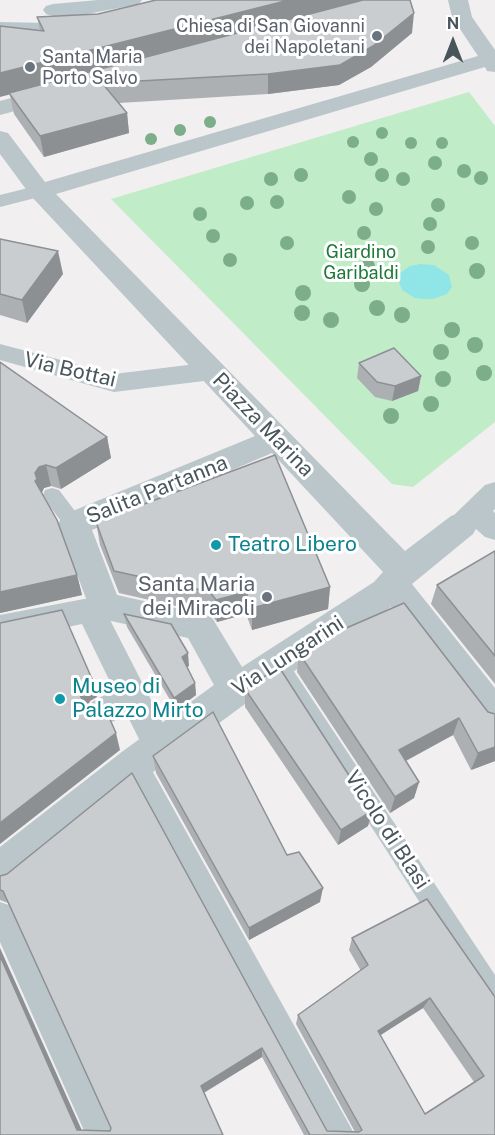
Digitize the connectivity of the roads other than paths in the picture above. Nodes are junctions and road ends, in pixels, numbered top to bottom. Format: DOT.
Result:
graph roads {
  1 [pos="458,0"];
  2 [pos="136,8"];
  3 [pos="0,9"];
  4 [pos="0,28"];
  5 [pos="493,62"];
  6 [pos="74,88"];
  7 [pos="0,108"];
  8 [pos="0,138"];
  9 [pos="40,191"];
  10 [pos="0,201"];
  11 [pos="0,352"];
  12 [pos="212,371"];
  13 [pos="277,439"];
  14 [pos="495,492"];
  15 [pos="52,495"];
  16 [pos="477,522"];
  17 [pos="74,524"];
  18 [pos="398,577"];
  19 [pos="99,613"];
  20 [pos="0,628"];
  21 [pos="278,664"];
  22 [pos="236,690"];
  23 [pos="131,696"];
  24 [pos="104,711"];
  25 [pos="495,716"];
  26 [pos="144,748"];
  27 [pos="0,872"];
  28 [pos="0,914"];
  29 [pos="495,997"];
  30 [pos="100,1135"];
  31 [pos="341,1135"];
  1 -- 5 [label="street"];
  2 -- 3 [label="main road"];
  2 -- 4 [label="main road"];
  5 -- 9 [label="street"];
  6 -- 7 [label="street"];
  8 -- 9 [label="street, Piazza Marina"];
  9 -- 10 [label="street"];
  9 -- 12 [label="street, Piazza Marina"];
  11 -- 12 [label="street, Via Bottai"];
  12 -- 13 [label="street, Piazza Marina"];
  13 -- 17 [label="street, Salita Partanna"];
  13 -- 18 [label="street, Piazza Marina"];
  14 -- 16 [label="street"];
  15 -- 17 [label="lane"];
  16 -- 18 [label="street"];
  17 -- 19 [label="street, Salita Partanna"];
  18 -- 21 [label="street, Via Lungarini"];
  18 -- 25 [label="street, Piazza Marina"];
  19 -- 20 [label="street"];
  19 -- 22 [label="street"];
  19 -- 23 [label="street"];
  21 -- 22 [label="street, Via Lungarini"];
  21 -- 29 [label="lane, Vicolo di Blasi"];
  22 -- 26 [label="street, Via Lungarini"];
  23 -- 24 [label="street"];
  23 -- 26 [label="street"];
  26 -- 27 [label="street, Via Lungarini"];
  26 -- 31 [label="lane"];
  28 -- 30 [label="lane"];
}
